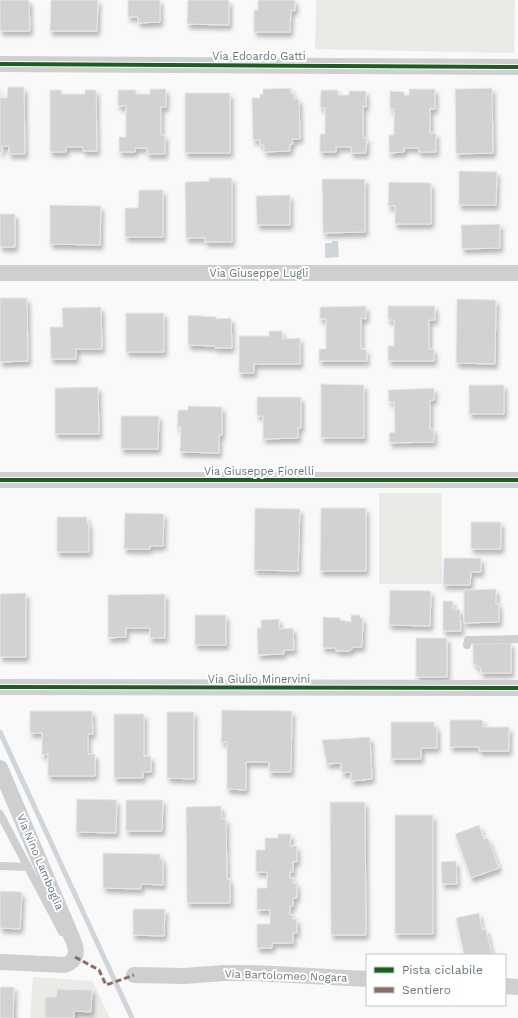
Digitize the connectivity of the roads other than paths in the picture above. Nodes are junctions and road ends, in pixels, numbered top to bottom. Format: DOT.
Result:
graph roads {
  1 [pos="0,64"];
  2 [pos="518,67"];
  3 [pos="0,273"];
  4 [pos="518,274"];
  5 [pos="0,480"];
  6 [pos="518,480"];
  7 [pos="518,638"];
  8 [pos="467,645"];
  9 [pos="0,687"];
  10 [pos="518,688"];
  11 [pos="0,768"];
  12 [pos="0,814"];
  13 [pos="0,866"];
  14 [pos="28,867"];
  15 [pos="75,957"];
  16 [pos="0,962"];
  17 [pos="134,975"];
  18 [pos="366,979"];
  19 [pos="506,986"];
  20 [pos="518,987"];
  1 -- 2 [label="street, Via Edoardo Gatti"];
  3 -- 4 [label="street, Via Giuseppe Lugli"];
  5 -- 6 [label="street, Via Giuseppe Fiorelli"];
  7 -- 8 [label="lane"];
  9 -- 10 [label="street, Via Giulio Minervini"];
  11 -- 15 [label="street, Via Nino Lamboglia"];
  12 -- 14 [label="lane"];
  13 -- 14 [label="lane"];
  14 -- 15 [label="lane"];
  15 -- 16 [label="street"];
  17 -- 18 [label="street, Via Bartolomeo Nogara"];
  19 -- 20 [label="street"];
}
